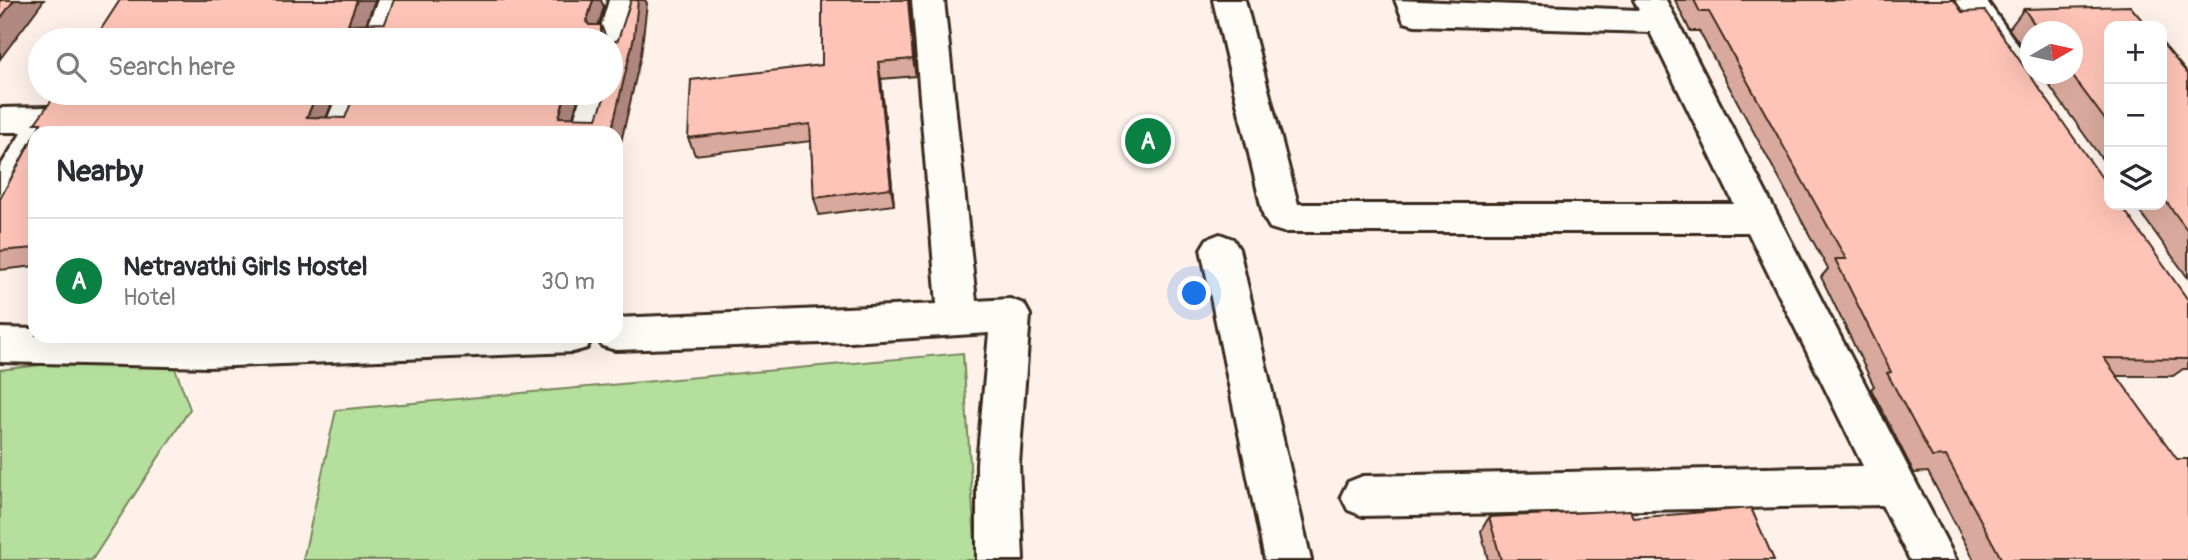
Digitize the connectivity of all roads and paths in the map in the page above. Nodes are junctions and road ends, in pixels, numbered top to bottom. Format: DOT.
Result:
graph roads {
  1 [pos="394,0"];
  2 [pos="625,0"];
  3 [pos="928,0"];
  4 [pos="1228,0"];
  5 [pos="1411,0"];
  6 [pos="1969,0"];
  7 [pos="1655,11"];
  8 [pos="382,28"];
  9 [pos="617,28"];
  10 [pos="2020,72"];
  11 [pos="350,105"];
  12 [pos="595,105"];
  13 [pos="0,120"];
  14 [pos="47,121"];
  15 [pos="342,126"];
  16 [pos="589,126"];
  17 [pos="28,152"];
  18 [pos="0,197"];
  19 [pos="1760,218"];
  20 [pos="1220,249"];
  21 [pos="958,319"];
  22 [pos="623,334"];
  23 [pos="169,343"];
  24 [pos="0,345"];
  25 [pos="1895,485"];
  26 [pos="1363,496"];
  27 [pos="1000,560"];
  28 [pos="1288,560"];
  29 [pos="1933,560"];
  1 -- 8 [label="street"];
  2 -- 9 [label="street"];
  3 -- 21 [label="street"];
  4 -- 19 [label="street"];
  5 -- 7 [label="street"];
  6 -- 10 [label="street"];
  7 -- 19 [label="street"];
  11 -- 15 [label="street"];
  12 -- 16 [label="street"];
  13 -- 14 [label="street"];
  17 -- 18 [label="street"];
  19 -- 25 [label="street"];
  20 -- 28 [label="street"];
  21 -- 22 [label="street"];
  21 -- 27 [label="street"];
  23 -- 24 [label="street"];
  25 -- 26 [label="street"];
  25 -- 29 [label="street"];
}
